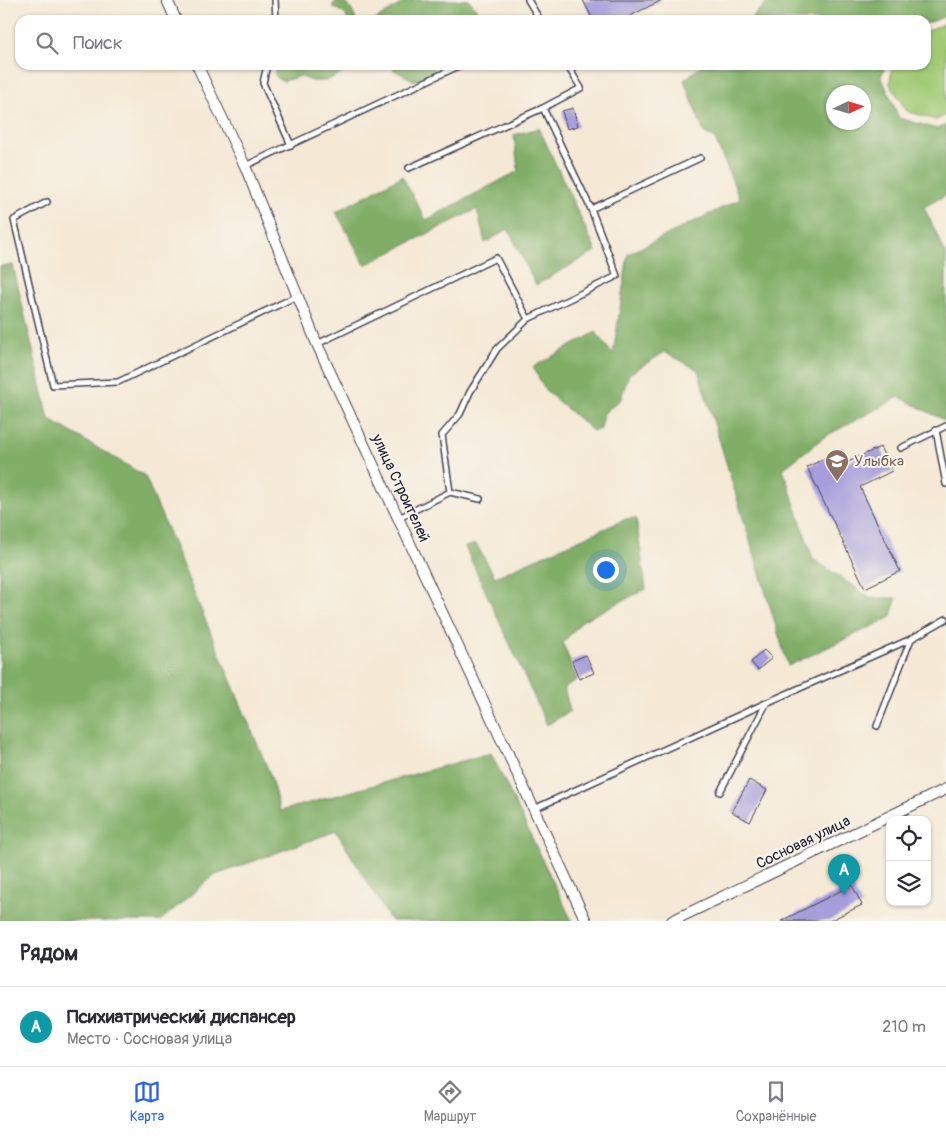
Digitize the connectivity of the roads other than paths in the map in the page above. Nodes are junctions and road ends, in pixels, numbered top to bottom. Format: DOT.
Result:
graph roads {
  1 [pos="166,0"];
  2 [pos="275,0"];
  3 [pos="528,0"];
  4 [pos="174,15"];
  5 [pos="276,15"];
  6 [pos="537,15"];
  7 [pos="199,70"];
  8 [pos="266,70"];
  9 [pos="450,70"];
  10 [pos="570,70"];
  11 [pos="543,108"];
  12 [pos="291,145"];
  13 [pos="700,158"];
  14 [pos="245,166"];
  15 [pos="409,168"];
  16 [pos="47,202"];
  17 [pos="591,209"];
  18 [pos="297,296"];
  19 [pos="528,319"];
  20 [pos="318,344"];
  21 [pos="946,426"];
  22 [pos="936,430"];
  23 [pos="901,448"];
  24 [pos="946,484"];
  25 [pos="450,492"];
  26 [pos="480,499"];
  27 [pos="399,518"];
  28 [pos="946,619"];
  29 [pos="911,639"];
  30 [pos="766,703"];
  31 [pos="877,726"];
  32 [pos="946,790"];
  33 [pos="720,792"];
  34 [pos="534,810"];
  35 [pos="586,921"];
  36 [pos="672,921"];
  1 -- 4 [label="street"];
  2 -- 5 [label="lane"];
  3 -- 6 [label="lane"];
  7 -- 14 [label="street, улица Строителей"];
  8 -- 12 [label="lane"];
  9 -- 12 [label="lane"];
  10 -- 11 [label="lane"];
  11 -- 15 [label="lane"];
  11 -- 17 [label="lane"];
  12 -- 14 [label="lane"];
  13 -- 17 [label="lane"];
  14 -- 18 [label="street, улица Строителей"];
  16 -- 18 [label="lane"];
  17 -- 19 [label="lane"];
  18 -- 20 [label="street, улица Строителей"];
  19 -- 20 [label="lane"];
  19 -- 25 [label="lane"];
  20 -- 27 [label="street, улица Строителей"];
  21 -- 22 [label="lane"];
  22 -- 23 [label="lane"];
  22 -- 24 [label="lane"];
  25 -- 26 [label="lane"];
  25 -- 27 [label="lane"];
  27 -- 34 [label="street, улица Строителей"];
  28 -- 29 [label="lane"];
  29 -- 30 [label="lane"];
  29 -- 31 [label="lane"];
  30 -- 33 [label="lane"];
  30 -- 34 [label="lane"];
  32 -- 36 [label="street, Сосновая улица"];
  34 -- 35 [label="street, улица Строителей"];
}
